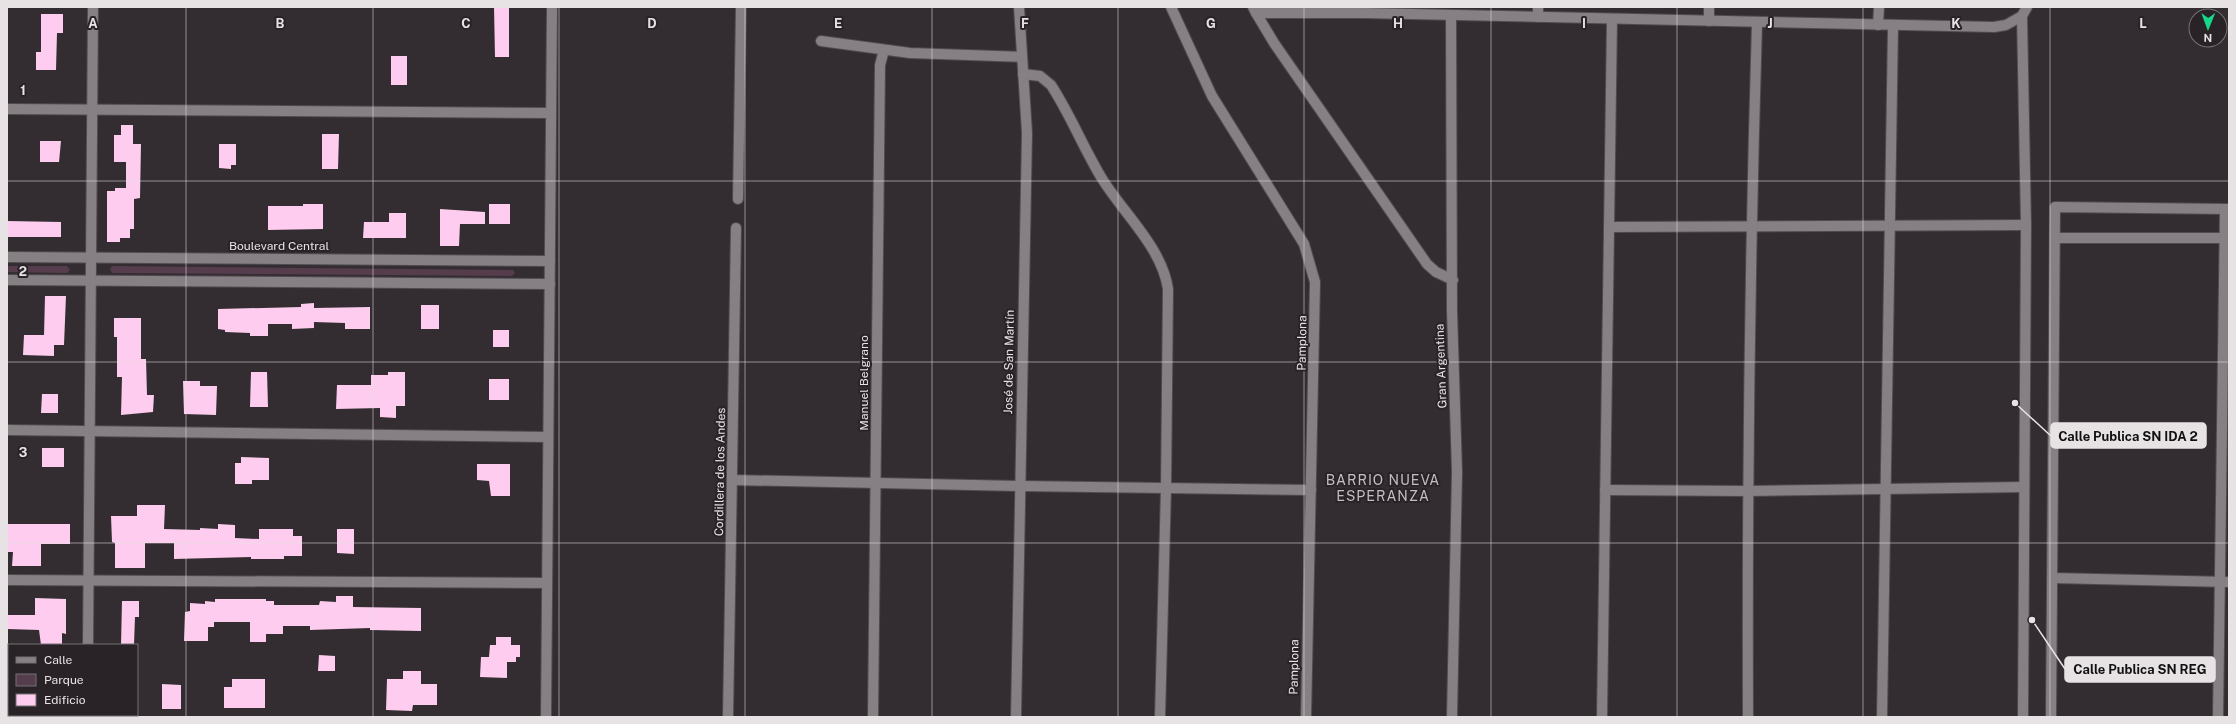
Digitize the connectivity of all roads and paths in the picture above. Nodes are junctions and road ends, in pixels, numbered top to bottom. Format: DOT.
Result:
graph roads {
  1 [pos="93,7"];
  2 [pos="552,7"];
  3 [pos="741,7"];
  4 [pos="1019,7"];
  5 [pos="1171,7"];
  6 [pos="1709,7"];
  7 [pos="1879,7"];
  8 [pos="2027,7"];
  9 [pos="1255,10"];
  10 [pos="1363,10"];
  11 [pos="1538,12"];
  12 [pos="1451,15"];
  13 [pos="2022,16"];
  14 [pos="1612,19"];
  15 [pos="1709,21"];
  16 [pos="1757,23"];
  17 [pos="1878,25"];
  18 [pos="1893,26"];
  19 [pos="821,41"];
  20 [pos="884,50"];
  21 [pos="1022,57"];
  22 [pos="1023,74"];
  23 [pos="7,109"];
  24 [pos="92,110"];
  25 [pos="551,113"];
  26 [pos="738,199"];
  27 [pos="2227,209"];
  28 [pos="1889,224"];
  29 [pos="2026,225"];
  30 [pos="1751,226"];
  31 [pos="1610,227"];
  32 [pos="736,228"];
  33 [pos="2056,238"];
  34 [pos="2227,238"];
  35 [pos="7,257"];
  36 [pos="91,258"];
  37 [pos="550,261"];
  38 [pos="7,280"];
  39 [pos="1453,280"];
  40 [pos="91,281"];
  41 [pos="550,284"];
  42 [pos="2225,411"];
  43 [pos="7,430"];
  44 [pos="90,431"];
  45 [pos="548,437"];
  46 [pos="733,480"];
  47 [pos="877,483"];
  48 [pos="1020,486"];
  49 [pos="2024,487"];
  50 [pos="1166,488"];
  51 [pos="1885,488"];
  52 [pos="1312,490"];
  53 [pos="1605,490"];
  54 [pos="1747,491"];
  55 [pos="2052,578"];
  56 [pos="7,580"];
  57 [pos="89,580"];
  58 [pos="2225,582"];
  59 [pos="547,583"];
  60 [pos="88,644"];
  61 [pos="546,717"];
  62 [pos="728,717"];
  63 [pos="872,717"];
  64 [pos="1016,717"];
  65 [pos="1160,717"];
  66 [pos="1306,717"];
  67 [pos="1452,717"];
  68 [pos="1602,717"];
  69 [pos="1748,717"];
  70 [pos="1882,717"];
  71 [pos="2023,717"];
  72 [pos="2051,717"];
  73 [pos="2218,717"];
  1 -- 24 [label="street"];
  2 -- 25 [label="street"];
  3 -- 26 [label="street"];
  4 -- 21 [label="street, José de San Martín"];
  5 -- 52 [label="street, Pamplona"];
  6 -- 15 [label="street"];
  7 -- 17 [label="street"];
  8 -- 13 [label="street"];
  9 -- 10 [label="street"];
  9 -- 39 [label="street"];
  10 -- 12 [label="street"];
  11 -- 12 [label="street"];
  11 -- 14 [label="street"];
  12 -- 39 [label="street, Gran Argentina"];
  13 -- 18 [label="street"];
  13 -- 29 [label="street"];
  14 -- 15 [label="street"];
  14 -- 31 [label="street"];
  15 -- 16 [label="street"];
  16 -- 17 [label="street"];
  16 -- 30 [label="street"];
  17 -- 18 [label="street"];
  18 -- 28 [label="street"];
  19 -- 20 [label="street"];
  20 -- 21 [label="street"];
  20 -- 47 [label="street, Manuel Belgrano"];
  21 -- 22 [label="street, José de San Martín"];
  22 -- 48 [label="street, José de San Martín"];
  22 -- 50 [label="street"];
  23 -- 24 [label="street"];
  24 -- 25 [label="street"];
  24 -- 36 [label="street"];
  25 -- 37 [label="street"];
  27 -- 33 [label="street"];
  27 -- 34 [label="street"];
  28 -- 29 [label="street"];
  28 -- 30 [label="street"];
  28 -- 51 [label="street"];
  29 -- 49 [label="street"];
  30 -- 31 [label="street"];
  30 -- 54 [label="street"];
  31 -- 53 [label="street"];
  32 -- 46 [label="street, Cordillera de los Andes"];
  33 -- 34 [label="street"];
  33 -- 55 [label="street"];
  34 -- 42 [label="street"];
  35 -- 36 [label="street, Boulevard Central"];
  36 -- 37 [label="street, Boulevard Central"];
  36 -- 40 [label="street"];
  37 -- 41 [label="street"];
  38 -- 40 [label="street"];
  39 -- 67 [label="street, Gran Argentina"];
  40 -- 41 [label="street"];
  40 -- 44 [label="street"];
  41 -- 45 [label="street"];
  42 -- 58 [label="street"];
  43 -- 44 [label="street"];
  44 -- 45 [label="street"];
  44 -- 57 [label="street"];
  45 -- 59 [label="street"];
  46 -- 47 [label="street"];
  46 -- 62 [label="street, Cordillera de los Andes"];
  47 -- 48 [label="street"];
  47 -- 63 [label="street, Manuel Belgrano"];
  48 -- 50 [label="street"];
  48 -- 64 [label="street, José de San Martín"];
  49 -- 51 [label="street"];
  49 -- 71 [label="street"];
  50 -- 52 [label="street"];
  50 -- 65 [label="street"];
  51 -- 54 [label="street"];
  51 -- 70 [label="street"];
  52 -- 66 [label="street, Pamplona"];
  53 -- 54 [label="street"];
  53 -- 68 [label="street"];
  54 -- 69 [label="street"];
  55 -- 58 [label="street"];
  55 -- 72 [label="street"];
  56 -- 57 [label="street"];
  57 -- 59 [label="street"];
  57 -- 60 [label="street"];
  58 -- 73 [label="street"];
  59 -- 61 [label="street"];
}
